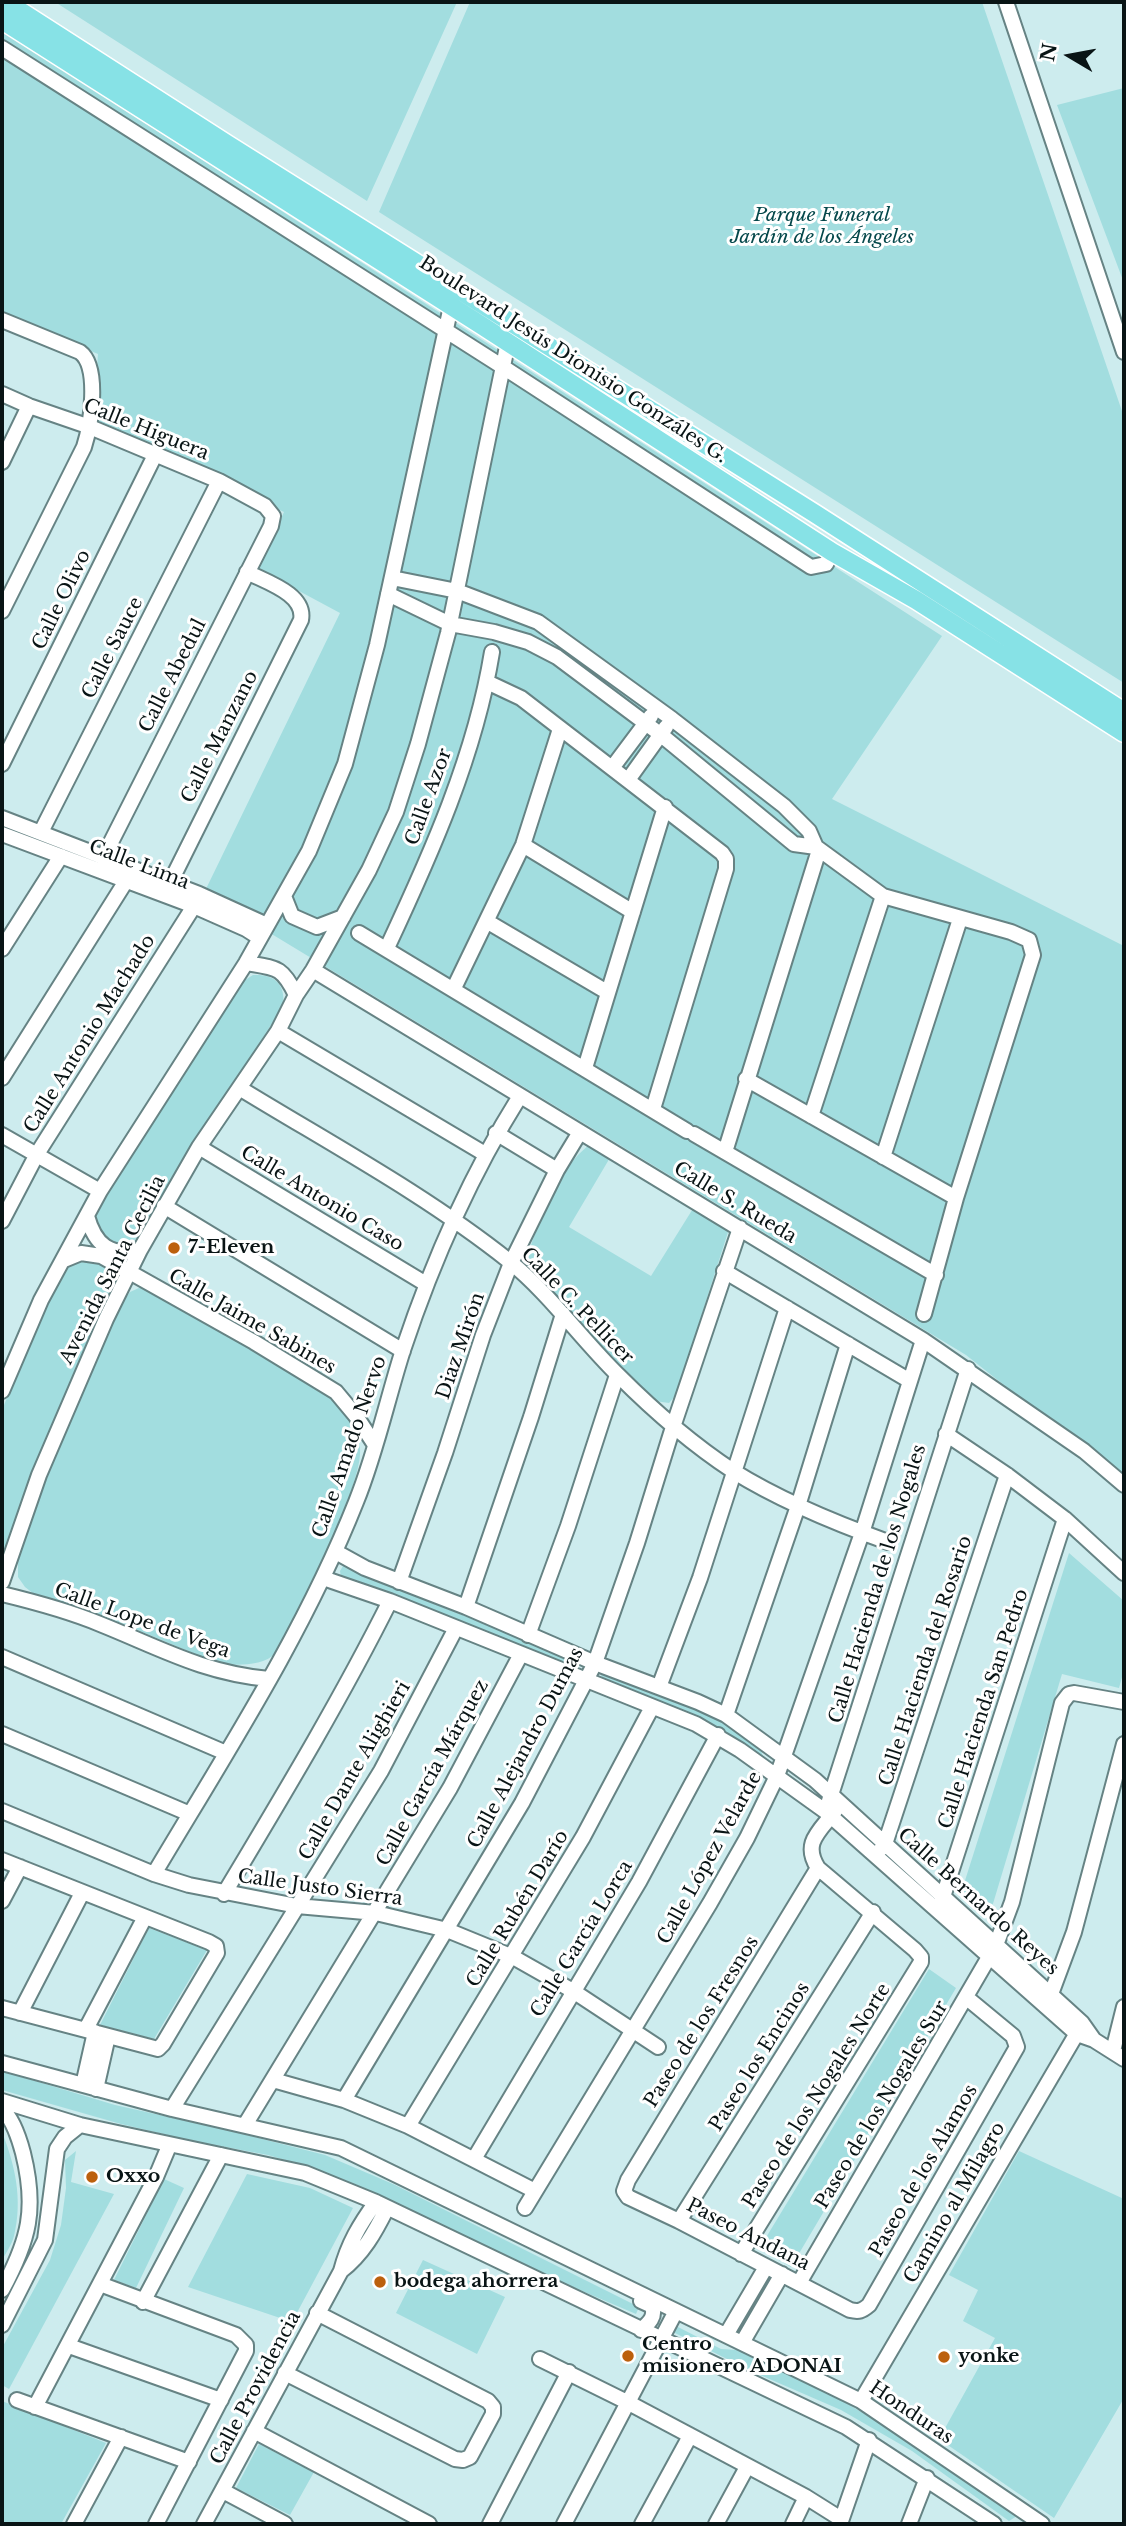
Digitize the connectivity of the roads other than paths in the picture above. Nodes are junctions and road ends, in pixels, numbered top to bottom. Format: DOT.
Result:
graph roads {
  1 [pos="6,2"];
  2 [pos="1006,2"];
  3 [pos="2,20"];
  4 [pos="2,48"];
  5 [pos="451,306"];
  6 [pos="2,320"];
  7 [pos="445,331"];
  8 [pos="508,342"];
  9 [pos="1124,352"];
  10 [pos="503,367"];
  11 [pos="2,394"];
  12 [pos="29,406"];
  13 [pos="90,427"];
  14 [pos="156,453"];
  15 [pos="2,462"];
  16 [pos="219,481"];
  17 [pos="271,512"];
  18 [pos="832,552"];
  19 [pos="247,572"];
  20 [pos="392,578"];
  21 [pos="457,592"];
  22 [pos="388,594"];
  23 [pos="2,611"];
  24 [pos="450,624"];
  25 [pos="492,652"];
  26 [pos="487,682"];
  27 [pos="658,708"];
  28 [pos="1124,712"];
  29 [pos="672,719"];
  30 [pos="646,723"];
  31 [pos="560,729"];
  32 [pos="1124,733"];
  33 [pos="660,734"];
  34 [pos="2,764"];
  35 [pos="611,768"];
  36 [pos="628,780"];
  37 [pos="665,807"];
  38 [pos="2,818"];
  39 [pos="41,832"];
  40 [pos="2,834"];
  41 [pos="523,845"];
  42 [pos="817,849"];
  43 [pos="61,856"];
  44 [pos="104,856"];
  45 [pos="126,881"];
  46 [pos="170,883"];
  47 [pos="284,896"];
  48 [pos="883,896"];
  49 [pos="197,900"];
  50 [pos="632,912"];
  51 [pos="343,917"];
  52 [pos="960,919"];
  53 [pos="488,922"];
  54 [pos="263,931"];
  55 [pos="359,933"];
  56 [pos="387,948"];
  57 [pos="2,949"];
  58 [pos="246,963"];
  59 [pos="313,971"];
  60 [pos="454,988"];
  61 [pos="607,992"];
  62 [pos="296,995"];
  63 [pos="278,1031"];
  64 [pos="585,1068"];
  65 [pos="2,1078"];
  66 [pos="746,1079"];
  67 [pos="241,1089"];
  68 [pos="520,1096"];
  69 [pos="653,1109"];
  70 [pos="811,1116"];
  71 [pos="580,1132"];
  72 [pos="496,1133"];
  73 [pos="2,1135"];
  74 [pos="199,1147"];
  75 [pos="724,1152"];
  76 [pos="37,1154"];
  77 [pos="485,1154"];
  78 [pos="883,1157"];
  79 [pos="557,1170"];
  80 [pos="100,1191"];
  81 [pos="956,1198"];
  82 [pos="164,1206"];
  83 [pos="87,1216"];
  84 [pos="453,1219"];
  85 [pos="2,1221"];
  86 [pos="740,1228"];
  87 [pos="140,1250"];
  88 [pos="64,1260"];
  89 [pos="511,1263"];
  90 [pos="724,1271"];
  91 [pos="129,1273"];
  92 [pos="936,1275"];
  93 [pos="426,1284"];
  94 [pos="787,1308"];
  95 [pos="563,1314"];
  96 [pos="924,1314"];
  97 [pos="923,1340"];
  98 [pos="848,1344"];
  99 [pos="403,1351"];
  100 [pos="968,1369"];
  101 [pos="617,1375"];
  102 [pos="910,1381"];
  103 [pos="2,1391"];
  104 [pos="673,1427"];
  105 [pos="946,1434"];
  106 [pos="375,1445"];
  107 [pos="734,1471"];
  108 [pos="1007,1475"];
  109 [pos="1124,1485"];
  110 [pos="798,1506"];
  111 [pos="1065,1518"];
  112 [pos="862,1533"];
  113 [pos="887,1542"];
  114 [pos="336,1552"];
  115 [pos="1124,1573"];
  116 [pos="323,1578"];
  117 [pos="2,1582"];
  118 [pos="399,1582"];
  119 [pos="2,1594"];
  120 [pos="390,1601"];
  121 [pos="466,1607"];
  122 [pos="456,1628"];
  123 [pos="528,1635"];
  124 [pos="521,1654"];
  125 [pos="2,1657"];
  126 [pos="595,1663"];
  127 [pos="269,1679"];
  128 [pos="586,1681"];
  129 [pos="659,1687"];
  130 [pos="1124,1702"];
  131 [pos="652,1707"];
  132 [pos="726,1715"];
  133 [pos="2,1734"];
  134 [pos="718,1735"];
  135 [pos="1124,1744"];
  136 [pos="226,1754"];
  137 [pos="785,1758"];
  138 [pos="777,1776"];
  139 [pos="832,1807"];
  140 [pos="2,1811"];
  141 [pos="190,1814"];
  142 [pos="881,1850"];
  143 [pos="2,1860"];
  144 [pos="20,1867"];
  145 [pos="818,1868"];
  146 [pos="154,1874"];
  147 [pos="82,1893"];
  148 [pos="224,1894"];
  149 [pos="944,1896"];
  150 [pos="2,1901"];
  151 [pos="297,1906"];
  152 [pos="938,1911"];
  153 [pos="873,1912"];
  154 [pos="376,1913"];
  155 [pos="145,1917"];
  156 [pos="447,1930"];
  157 [pos="993,1951"];
  158 [pos="513,1957"];
  159 [pos="573,1991"];
  160 [pos="967,1998"];
  161 [pos="1049,2001"];
  162 [pos="1124,2007"];
  163 [pos="2,2008"];
  164 [pos="20,2013"];
  165 [pos="1080,2029"];
  166 [pos="632,2031"];
  167 [pos="96,2032"];
  168 [pos="658,2047"];
  169 [pos="1118,2055"];
  170 [pos="2,2063"];
  171 [pos="274,2080"];
  172 [pos="90,2087"];
  173 [pos="344,2100"];
  174 [pos="2,2101"];
  175 [pos="2,2109"];
  176 [pos="172,2109"];
  177 [pos="80,2125"];
  178 [pos="245,2125"];
  179 [pos="408,2126"];
  180 [pos="169,2146"];
  181 [pos="221,2155"];
  182 [pos="474,2159"];
  183 [pos="535,2191"];
  184 [pos="628,2197"];
  185 [pos="382,2205"];
  186 [pos="525,2208"];
  187 [pos="30,2213"];
  188 [pos="50,2215"];
  189 [pos="680,2221"];
  190 [pos="741,2254"];
  191 [pos="586,2267"];
  192 [pos="766,2267"];
  193 [pos="782,2274"];
  194 [pos="799,2283"];
  195 [pos="100,2284"];
  196 [pos="2,2290"];
  197 [pos="143,2302"];
  198 [pos="850,2310"];
  199 [pos="676,2311"];
  200 [pos="317,2313"];
  201 [pos="2,2325"];
  202 [pos="641,2330"];
  203 [pos="726,2336"];
  204 [pos="662,2340"];
  205 [pos="742,2343"];
  206 [pos="69,2346"];
  207 [pos="540,2359"];
  208 [pos="569,2372"];
  209 [pos="285,2373"];
  210 [pos="17,2400"];
  211 [pos="221,2400"];
  212 [pos="862,2402"];
  213 [pos="629,2403"];
  214 [pos="35,2407"];
  215 [pos="254,2431"];
  216 [pos="690,2436"];
  217 [pos="121,2437"];
  218 [pos="869,2440"];
  219 [pos="189,2462"];
  220 [pos="747,2467"];
  221 [pos="927,2478"];
  222 [pos="223,2491"];
  223 [pos="806,2497"];
  224 [pos="1024,2520"];
  225 [pos="841,2522"];
  226 [pos="986,2522"];
  227 [pos="74,2524"];
  228 [pos="156,2524"];
  229 [pos="204,2524"];
  230 [pos="285,2524"];
  231 [pos="429,2524"];
  232 [pos="489,2524"];
  233 [pos="564,2524"];
  234 [pos="642,2524"];
  235 [pos="716,2524"];
  236 [pos="793,2524"];
  237 [pos="909,2524"];
  238 [pos="1042,2524"];
  1 -- 28 [label="main road, Boulevard Jesús Dionisio Gonzáles G."];
  2 -- 9 [label="street"];
  3 -- 5 [label="main road, Boulevard Jesús Dionisio Gonzáles G."];
  4 -- 7 [label="street"];
  5 -- 7 [label="street"];
  5 -- 8 [label="main road, Boulevard Jesús Dionisio Gonzáles G."];
  6 -- 13 [label="street"];
  7 -- 10 [label="street"];
  7 -- 20 [label="street"];
  8 -- 10 [label="street, Avenida Santa Cecilia"];
  8 -- 18 [label="main road, Boulevard Jesús Dionisio Gonzáles G."];
  10 -- 18 [label="street"];
  10 -- 21 [label="street, Avenida Santa Cecilia"];
  11 -- 12 [label="street, Calle Higuera"];
  12 -- 13 [label="street, Calle Higuera"];
  12 -- 15 [label="street"];
  13 -- 14 [label="street, Calle Higuera"];
  13 -- 23 [label="street"];
  14 -- 16 [label="street, Calle Higuera"];
  14 -- 34 [label="street, Calle Olivo"];
  16 -- 17 [label="street, Calle Higuera"];
  16 -- 39 [label="street, Calle Sauce"];
  17 -- 19 [label="street, Calle Abedul"];
  18 -- 32 [label="main road, Boulevard Jesús Dionisio Gonzáles G."];
  19 -- 44 [label="street, Calle Abedul"];
  19 -- 46 [label="street, Calle Manzano"];
  20 -- 21 [label="street"];
  20 -- 22 [label="street"];
  21 -- 24 [label="street, Avenida Santa Cecilia"];
  21 -- 27 [label="street"];
  22 -- 24 [label="street"];
  22 -- 47 [label="street"];
  24 -- 30 [label="street"];
  24 -- 51 [label="street, Avenida Santa Cecilia"];
  25 -- 26 [label="street, Calle Azor"];
  26 -- 31 [label="street"];
  26 -- 56 [label="street, Calle Azor"];
  27 -- 29 [label="street"];
  27 -- 30 [label="street"];
  29 -- 33 [label="street"];
  29 -- 42 [label="street"];
  30 -- 33 [label="street"];
  30 -- 35 [label="street"];
  31 -- 35 [label="street"];
  31 -- 41 [label="street"];
  33 -- 36 [label="street"];
  33 -- 42 [label="street"];
  35 -- 36 [label="street"];
  36 -- 37 [label="street"];
  37 -- 50 [label="street"];
  37 -- 69 [label="street"];
  38 -- 39 [label="street, Calle Lima"];
  39 -- 44 [label="street, Calle Lima"];
  40 -- 43 [label="street, Calle Lima"];
  41 -- 50 [label="street"];
  41 -- 53 [label="street"];
  42 -- 48 [label="street"];
  42 -- 66 [label="street"];
  43 -- 45 [label="street, Calle Lima"];
  43 -- 57 [label="street"];
  44 -- 46 [label="street, Calle Lima"];
  45 -- 49 [label="street, Calle Lima"];
  45 -- 65 [label="street"];
  46 -- 49 [label="street, Calle Lima"];
  47 -- 51 [label="street"];
  47 -- 54 [label="street"];
  48 -- 52 [label="street"];
  48 -- 70 [label="street"];
  49 -- 54 [label="street, Calle Lima"];
  49 -- 76 [label="street, Calle Antonio Machado"];
  50 -- 61 [label="street"];
  51 -- 59 [label="street, Avenida Santa Cecilia"];
  52 -- 78 [label="street"];
  52 -- 81 [label="street"];
  53 -- 60 [label="street"];
  53 -- 61 [label="street"];
  54 -- 58 [label="street"];
  55 -- 56 [label="street"];
  56 -- 60 [label="street"];
  58 -- 62 [label="street"];
  58 -- 80 [label="street"];
  59 -- 62 [label="street, Avenida Santa Cecilia"];
  59 -- 68 [label="street, Calle S. Rueda"];
  60 -- 64 [label="street"];
  61 -- 64 [label="street"];
  62 -- 63 [label="street, Avenida Santa Cecilia"];
  63 -- 67 [label="street, Avenida Santa Cecilia"];
  63 -- 77 [label="street"];
  64 -- 69 [label="street"];
  66 -- 70 [label="street"];
  66 -- 75 [label="street"];
  67 -- 74 [label="street, Avenida Santa Cecilia"];
  67 -- 84 [label="street, Calle C. Pellicer"];
  68 -- 71 [label="street, Calle S. Rueda"];
  68 -- 72 [label="street, Calle Amado Nervo"];
  69 -- 75 [label="street"];
  70 -- 78 [label="street"];
  71 -- 79 [label="street, Diaz Mirón"];
  71 -- 86 [label="street, Calle S. Rueda"];
  72 -- 77 [label="street, Calle Amado Nervo"];
  72 -- 79 [label="street"];
  73 -- 76 [label="street"];
  74 -- 82 [label="street, Avenida Santa Cecilia"];
  74 -- 93 [label="street, Calle Antonio Caso"];
  75 -- 92 [label="street"];
  76 -- 80 [label="street"];
  76 -- 85 [label="street, Calle Antonio Machado"];
  77 -- 84 [label="street, Calle Amado Nervo"];
  78 -- 81 [label="street"];
  79 -- 89 [label="street, Diaz Mirón"];
  80 -- 83 [label="street"];
  81 -- 92 [label="street"];
  82 -- 87 [label="street, Avenida Santa Cecilia"];
  82 -- 99 [label="street"];
  83 -- 87 [label="street"];
  83 -- 88 [label="street"];
  84 -- 89 [label="street, Calle C. Pellicer"];
  84 -- 93 [label="street, Calle Amado Nervo"];
  86 -- 90 [label="street, Calle Alejandro Dumas"];
  86 -- 97 [label="street, Calle S. Rueda"];
  87 -- 91 [label="street, Avenida Santa Cecilia"];
  88 -- 91 [label="street, Calle Jaime Sabines"];
  88 -- 103 [label="street"];
  89 -- 95 [label="street, Calle C. Pellicer"];
  89 -- 118 [label="street, Diaz Mirón"];
  90 -- 94 [label="street"];
  90 -- 104 [label="street, Calle Alejandro Dumas"];
  91 -- 106 [label="street, Calle Jaime Sabines"];
  91 -- 117 [label="street, Avenida Santa Cecilia"];
  92 -- 96 [label="street"];
  93 -- 99 [label="street, Calle Amado Nervo"];
  94 -- 98 [label="street"];
  94 -- 107 [label="street"];
  95 -- 101 [label="street, Calle C. Pellicer"];
  95 -- 121 [label="street"];
  97 -- 100 [label="street, Calle S. Rueda"];
  97 -- 102 [label="street, Calle López Velarde"];
  98 -- 102 [label="street"];
  98 -- 110 [label="street"];
  99 -- 106 [label="street, Calle Amado Nervo"];
  100 -- 105 [label="street, Calle Hacienda de los Nogales"];
  100 -- 109 [label="street, Calle S. Rueda"];
  101 -- 104 [label="street, Calle C. Pellicer"];
  101 -- 123 [label="street"];
  102 -- 112 [label="street, Calle López Velarde"];
  104 -- 107 [label="street, Calle C. Pellicer"];
  104 -- 126 [label="street, Calle Alejandro Dumas"];
  105 -- 108 [label="street"];
  105 -- 139 [label="street, Calle Hacienda de los Nogales"];
  106 -- 114 [label="street, Calle Amado Nervo"];
  107 -- 110 [label="street, Calle C. Pellicer"];
  107 -- 129 [label="street"];
  108 -- 111 [label="street"];
  108 -- 142 [label="street, Calle Hacienda del Rosario"];
  110 -- 112 [label="street, Calle C. Pellicer"];
  110 -- 132 [label="street"];
  111 -- 115 [label="street"];
  111 -- 149 [label="street, Calle Hacienda San Pedro"];
  112 -- 113 [label="street, Calle C. Pellicer"];
  112 -- 137 [label="street, Calle López Velarde"];
  114 -- 116 [label="street, Calle Amado Nervo"];
  114 -- 118 [label="street"];
  116 -- 120 [label="street"];
  116 -- 127 [label="street, Calle Amado Nervo"];
  118 -- 121 [label="street"];
  119 -- 127 [label="street, Calle Lope de Vega"];
  120 -- 122 [label="street"];
  120 -- 148 [label="street"];
  121 -- 123 [label="street"];
  122 -- 124 [label="street"];
  122 -- 151 [label="street, Calle Dante Alighieri"];
  123 -- 126 [label="street"];
  124 -- 128 [label="street"];
  124 -- 154 [label="street, Calle García Márquez"];
  125 -- 136 [label="street"];
  126 -- 128 [label="street, Calle Alejandro Dumas"];
  126 -- 129 [label="street"];
  127 -- 136 [label="street, Calle Amado Nervo"];
  128 -- 131 [label="street"];
  128 -- 156 [label="street, Calle Alejandro Dumas"];
  129 -- 132 [label="street"];
  130 -- 157 [label="street, Paseo de los Nogales Sur"];
  131 -- 134 [label="street"];
  131 -- 158 [label="street, Calle Rubén Darío"];
  132 -- 137 [label="street"];
  133 -- 141 [label="street"];
  134 -- 138 [label="street"];
  134 -- 159 [label="street, Calle García Lorca"];
  135 -- 161 [label="street"];
  136 -- 141 [label="street, Calle Amado Nervo"];
  137 -- 138 [label="street, Calle López Velarde"];
  137 -- 139 [label="street"];
  138 -- 139 [label="street"];
  138 -- 166 [label="street, Calle López Velarde"];
  139 -- 142 [label="street, Calle Bernardo Reyes"];
  139 -- 145 [label="street, Calle Hacienda de los Nogales"];
  140 -- 146 [label="street, Calle Justo Sierra"];
  141 -- 146 [label="street, Calle Amado Nervo"];
  142 -- 149 [label="street, Calle Bernardo Reyes"];
  142 -- 152 [label="street, Calle Bernardo Reyes"];
  143 -- 144 [label="street"];
  144 -- 147 [label="street"];
  144 -- 150 [label="street"];
  145 -- 153 [label="street"];
  145 -- 184 [label="street, Paseo de los Fresnos"];
  146 -- 148 [label="street, Calle Justo Sierra"];
  147 -- 155 [label="street"];
  147 -- 164 [label="street"];
  148 -- 151 [label="street, Calle Justo Sierra"];
  149 -- 152 [label="street, Calle Hacienda San Pedro"];
  149 -- 157 [label="street, Calle Bernardo Reyes"];
  151 -- 154 [label="street, Calle Justo Sierra"];
  151 -- 176 [label="street, Calle Dante Alighieri"];
  152 -- 157 [label="street, Calle Bernardo Reyes"];
  153 -- 189 [label="street, Paseo los Encinos"];
  153 -- 190 [label="street, Paseo de los Nogales Norte"];
  154 -- 156 [label="street, Calle Justo Sierra"];
  154 -- 171 [label="street, Calle García Márquez"];
  155 -- 167 [label="street"];
  155 -- 167 [label="street"];
  156 -- 158 [label="street, Calle Justo Sierra"];
  156 -- 173 [label="street, Calle Alejandro Dumas"];
  157 -- 160 [label="street, Paseo de los Nogales Sur"];
  157 -- 161 [label="street, Calle Bernardo Reyes"];
  158 -- 159 [label="street, Calle Justo Sierra"];
  158 -- 179 [label="street, Calle Rubén Darío"];
  159 -- 166 [label="street, Calle Justo Sierra"];
  159 -- 182 [label="street, Calle García Lorca"];
  160 -- 194 [label="street, Paseo de los Nogales Sur"];
  160 -- 198 [label="street, Paseo de los Alamos"];
  161 -- 165 [label="street, Calle Bernardo Reyes"];
  162 -- 169 [label="street"];
  163 -- 164 [label="street"];
  164 -- 167 [label="street"];
  165 -- 169 [label="street, Calle Bernardo Reyes"];
  165 -- 212 [label="street, Camino al Milagro"];
  166 -- 168 [label="street, Calle Justo Sierra"];
  166 -- 183 [label="street, Calle López Velarde"];
  167 -- 172 [label="street"];
  170 -- 172 [label="street"];
  171 -- 173 [label="street"];
  171 -- 178 [label="street, Calle García Márquez"];
  172 -- 176 [label="street"];
  173 -- 179 [label="street"];
  174 -- 177 [label="street"];
  175 -- 187 [label="street"];
  176 -- 178 [label="street"];
  177 -- 180 [label="street"];
  177 -- 188 [label="street"];
  178 -- 191 [label="street"];
  179 -- 182 [label="street"];
  180 -- 181 [label="street"];
  180 -- 195 [label="street"];
  181 -- 185 [label="street"];
  181 -- 197 [label="street"];
  182 -- 183 [label="street"];
  183 -- 186 [label="street, Calle López Velarde"];
  184 -- 189 [label="street, Paseo Andana"];
  185 -- 200 [label="street, Calle Providencia"];
  185 -- 202 [label="street"];
  187 -- 188 [label="street"];
  187 -- 196 [label="street"];
  188 -- 201 [label="street"];
  189 -- 190 [label="street, Paseo Andana"];
  190 -- 192 [label="street, Paseo Andana"];
  191 -- 199 [label="street, Honduras"];
  191 -- 202 [label="street"];
  192 -- 193 [label="street, Paseo Andana"];
  192 -- 203 [label="street"];
  193 -- 194 [label="street, Paseo Andana"];
  193 -- 205 [label="street"];
  194 -- 198 [label="street, Paseo Andana"];
  195 -- 197 [label="street"];
  195 -- 206 [label="street"];
  197 -- 211 [label="street"];
  199 -- 203 [label="street, Honduras"];
  199 -- 204 [label="street"];
  200 -- 209 [label="street, Calle Providencia"];
  200 -- 209 [label="street"];
  202 -- 204 [label="street"];
  203 -- 205 [label="street, Honduras"];
  204 -- 213 [label="street"];
  204 -- 218 [label="street"];
  205 -- 212 [label="street, Honduras"];
  206 -- 211 [label="street"];
  206 -- 214 [label="street"];
  207 -- 208 [label="street"];
  208 -- 213 [label="street"];
  208 -- 232 [label="street"];
  209 -- 215 [label="street, Calle Providencia"];
  210 -- 214 [label="street"];
  211 -- 219 [label="street"];
  212 -- 224 [label="street, Honduras"];
  213 -- 216 [label="street"];
  213 -- 233 [label="street"];
  214 -- 217 [label="street"];
  215 -- 222 [label="street, Calle Providencia"];
  215 -- 231 [label="street"];
  216 -- 220 [label="street"];
  216 -- 234 [label="street"];
  217 -- 219 [label="street"];
  217 -- 227 [label="street"];
  218 -- 221 [label="street"];
  218 -- 225 [label="street"];
  219 -- 228 [label="street"];
  220 -- 223 [label="street"];
  220 -- 235 [label="street"];
  221 -- 226 [label="street"];
  221 -- 237 [label="street"];
  222 -- 229 [label="street, Calle Providencia"];
  222 -- 230 [label="street"];
  223 -- 225 [label="street"];
  223 -- 236 [label="street"];
  224 -- 238 [label="street, Honduras"];
}
